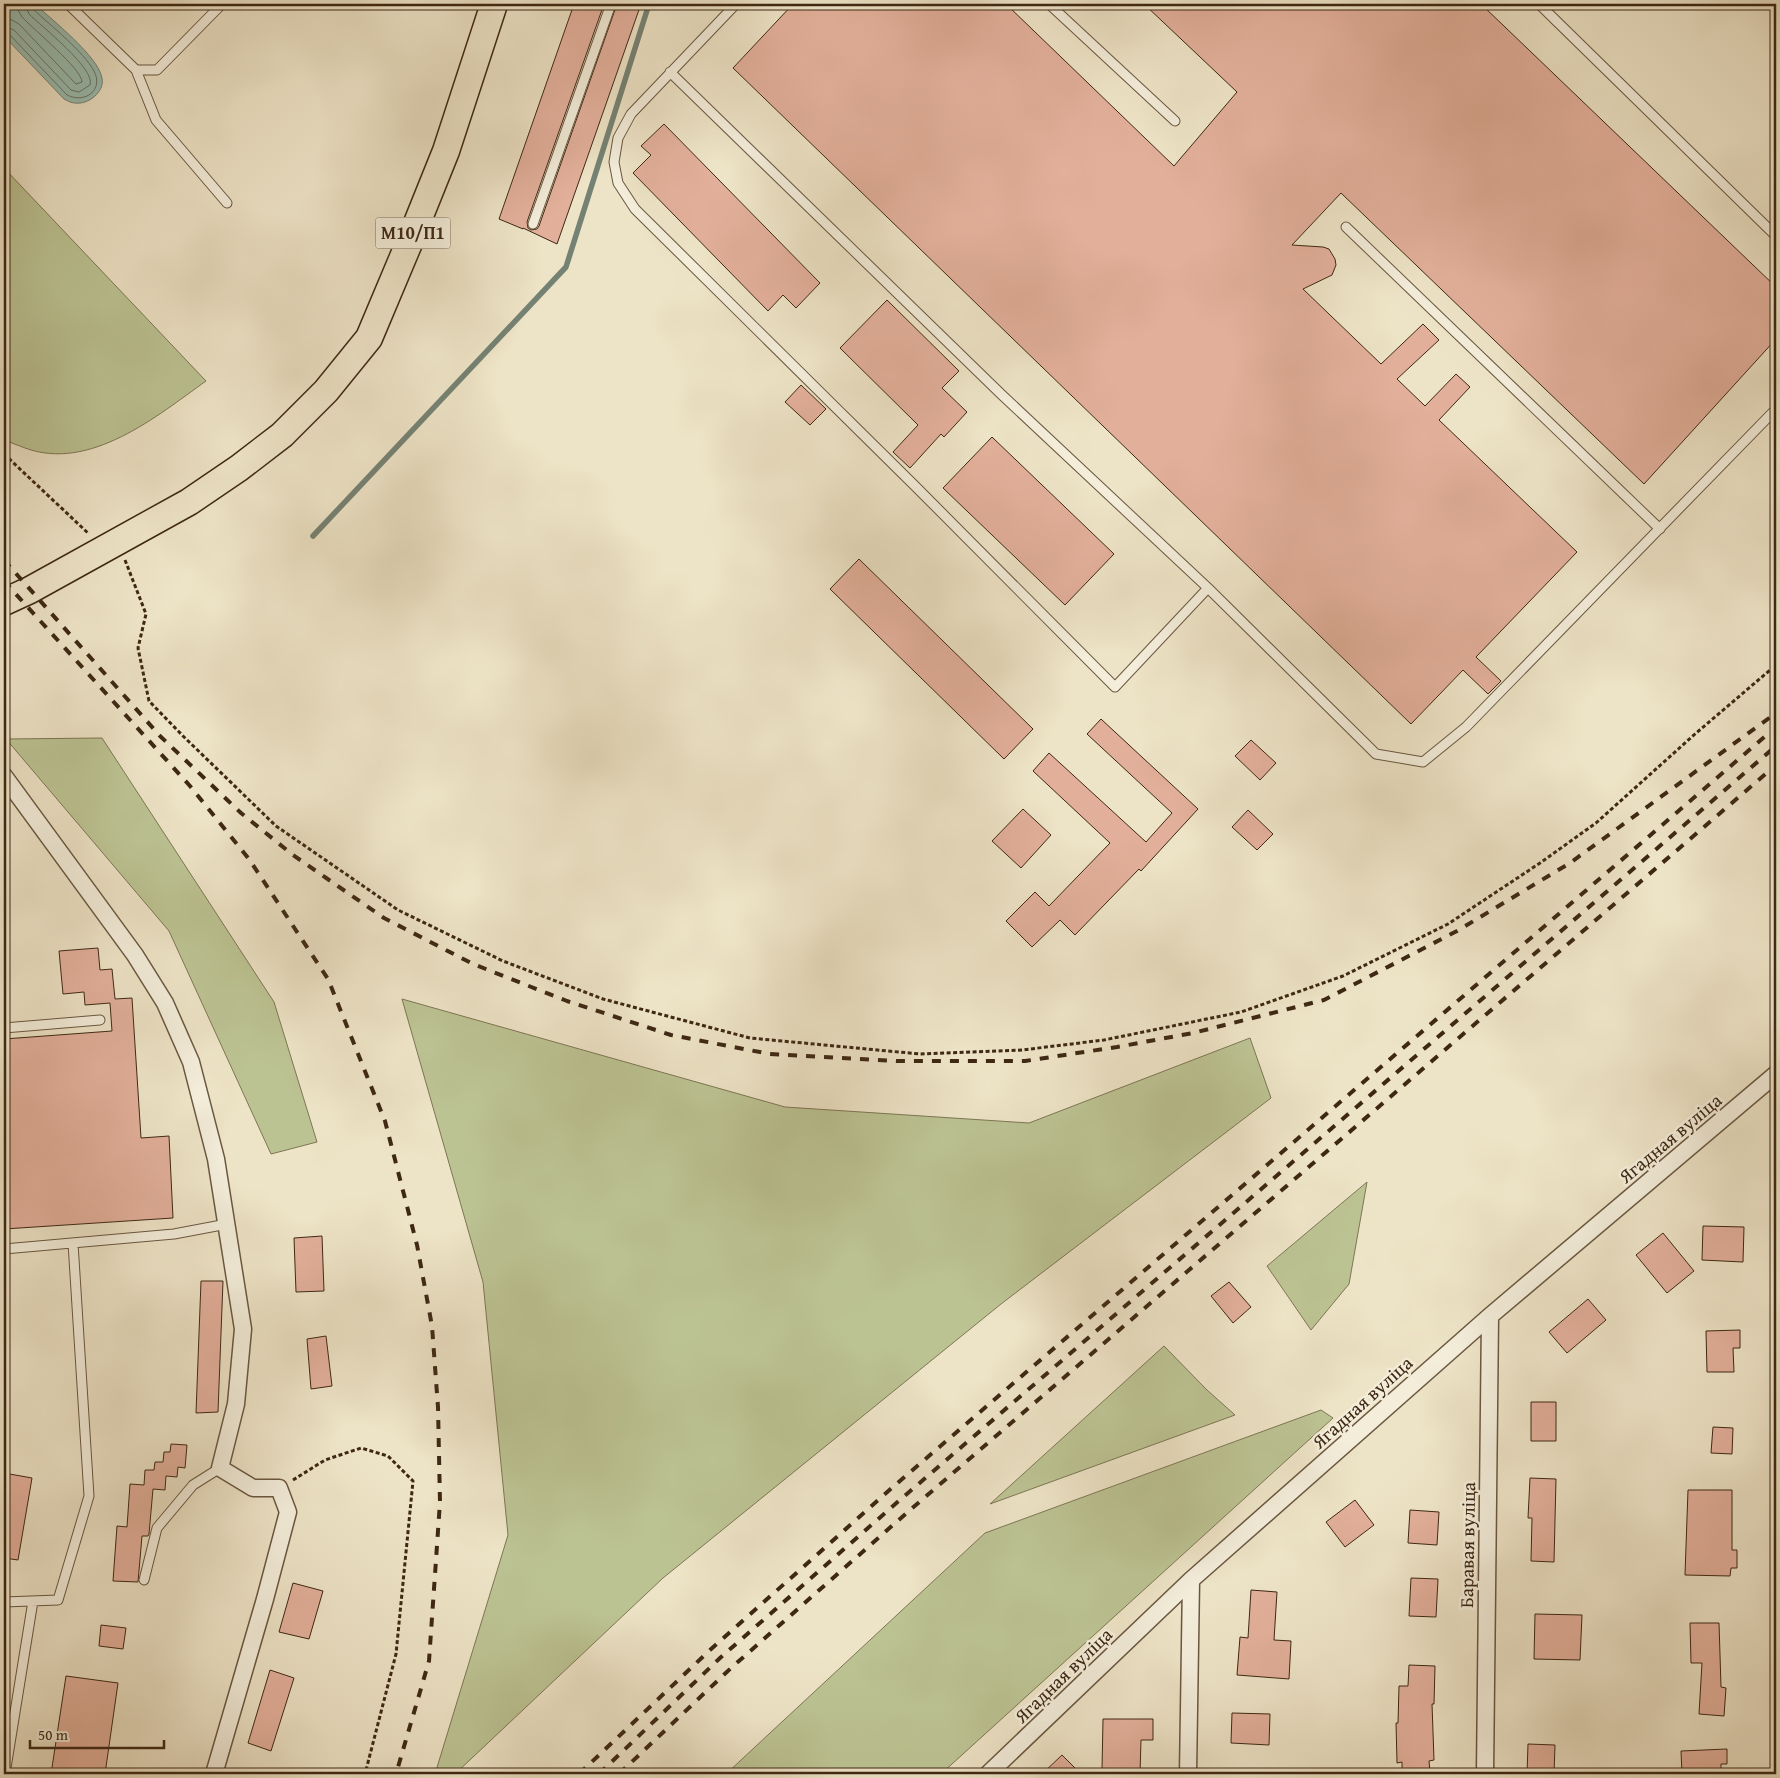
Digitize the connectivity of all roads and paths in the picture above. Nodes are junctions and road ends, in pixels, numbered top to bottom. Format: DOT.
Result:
graph roads {
  1 [pos="68,4"];
  2 [pos="222,4"];
  3 [pos="494,4"];
  4 [pos="611,4"];
  5 [pos="736,4"];
  6 [pos="1049,4"];
  7 [pos="1539,4"];
  8 [pos="136,70"];
  9 [pos="670,72"];
  10 [pos="1175,121"];
  11 [pos="227,203"];
  12 [pos="533,224"];
  13 [pos="1346,227"];
  14 [pos="1776,236"];
  15 [pos="1776,409"];
  16 [pos="4,454"];
  17 [pos="1660,529"];
  18 [pos="105,549"];
  19 [pos="1208,588"];
  20 [pos="4,602"];
  21 [pos="1776,665"];
  22 [pos="4,776"];
  23 [pos="100,1020"];
  24 [pos="4,1028"];
  25 [pos="1776,1074"];
  26 [pos="227,1224"];
  27 [pos="73,1243"];
  28 [pos="4,1249"];
  29 [pos="1490,1316"];
  30 [pos="220,1468"];
  31 [pos="279,1488"];
  32 [pos="144,1580"];
  33 [pos="1191,1580"];
  34 [pos="33,1601"];
  35 [pos="4,1602"];
  36 [pos="5,1774"];
  37 [pos="214,1774"];
  38 [pos="365,1774"];
  39 [pos="988,1774"];
  40 [pos="1188,1774"];
  41 [pos="1485,1774"];
  1 -- 8 [label="lane"];
  2 -- 8 [label="lane"];
  3 -- 18 [label="main road, М10/П1"];
  4 -- 12 [label="lane"];
  5 -- 9 [label="lane"];
  6 -- 10 [label="lane"];
  7 -- 14 [label="lane"];
  8 -- 11 [label="lane"];
  9 -- 19 [label="lane"];
  9 -- 19 [label="lane"];
  13 -- 17 [label="lane"];
  15 -- 17 [label="lane"];
  16 -- 18 [label="path"];
  17 -- 19 [label="lane"];
  18 -- 20 [label="main road, М10/П1"];
  18 -- 21 [label="path"];
  22 -- 26 [label="street"];
  23 -- 24 [label="lane"];
  25 -- 29 [label="street, Ягадная вуліца"];
  26 -- 27 [label="lane"];
  26 -- 30 [label="street"];
  27 -- 28 [label="lane"];
  27 -- 34 [label="lane"];
  29 -- 33 [label="street, Ягадная вуліца"];
  29 -- 41 [label="street, Баравая вуліца"];
  30 -- 31 [label="street"];
  30 -- 32 [label="lane"];
  31 -- 37 [label="street"];
  31 -- 38 [label="path"];
  33 -- 39 [label="street, Ягадная вуліца"];
  33 -- 40 [label="street"];
  34 -- 35 [label="lane"];
  34 -- 36 [label="lane"];
}
